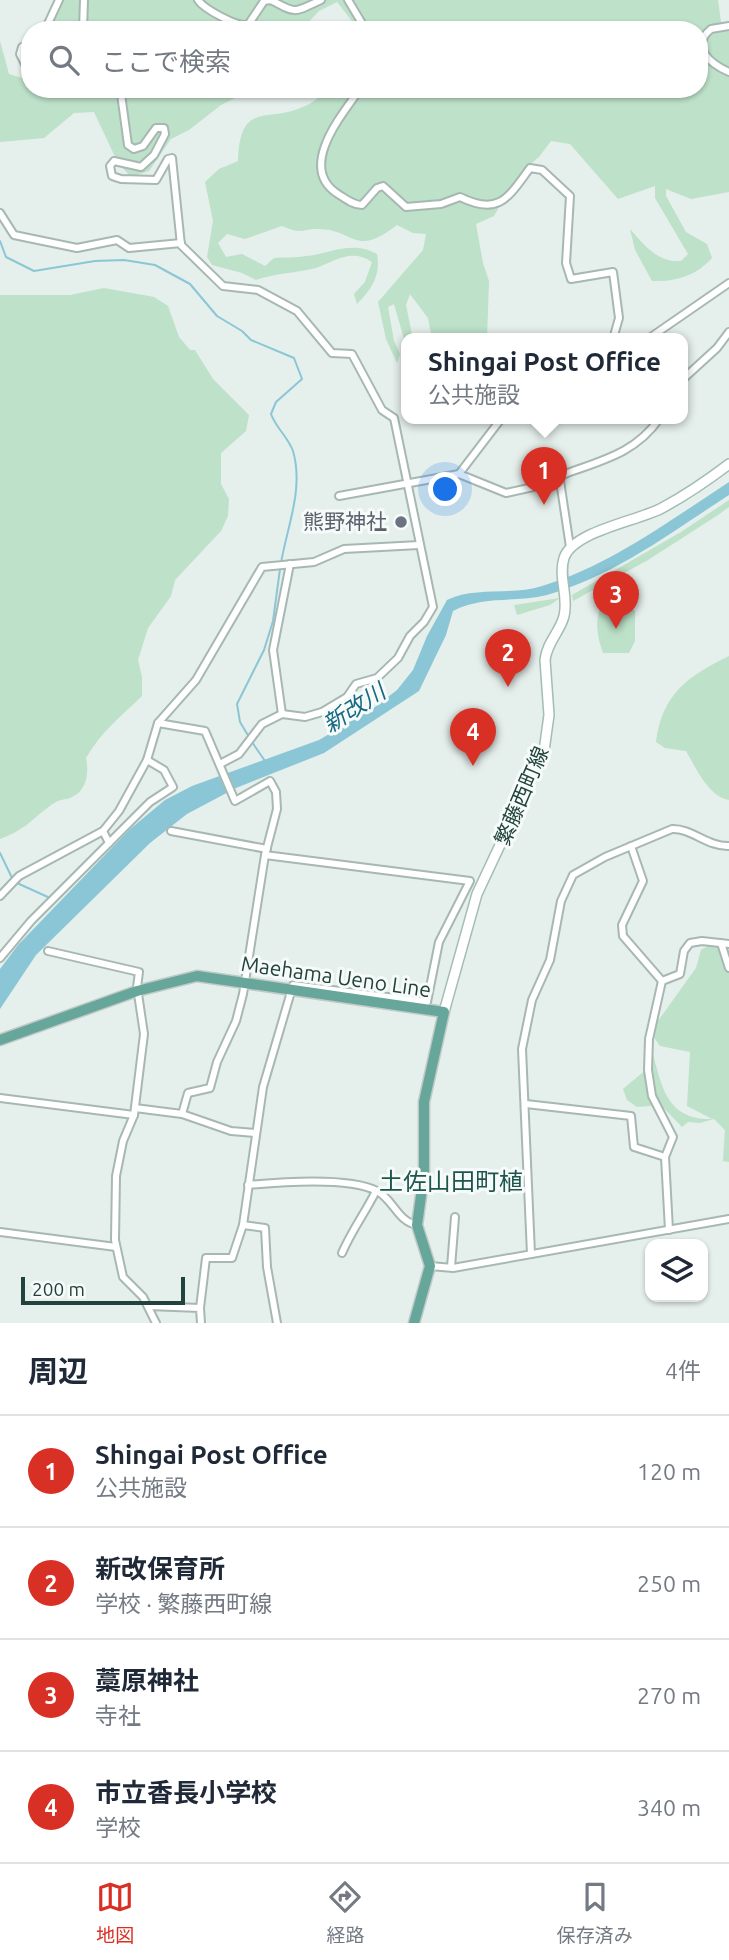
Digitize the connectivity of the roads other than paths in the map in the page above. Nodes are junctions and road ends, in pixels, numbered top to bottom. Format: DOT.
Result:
graph roads {
  1 [pos="59,0"];
  2 [pos="83,0"];
  3 [pos="198,0"];
  4 [pos="321,0"];
  5 [pos="348,0"];
  6 [pos="49,21"];
  7 [pos="83,21"];
  8 [pos="232,21"];
  9 [pos="251,21"];
  10 [pos="361,21"];
  11 [pos="729,26"];
  12 [pos="708,33"];
  13 [pos="708,61"];
  14 [pos="729,72"];
  15 [pos="122,98"];
  16 [pos="354,98"];
  17 [pos="0,212"];
  18 [pos="181,243"];
  19 [pos="729,283"];
  20 [pos="729,331"];
  21 [pos="615,333"];
  22 [pos="657,333"];
  23 [pos="688,374"];
  24 [pos="498,424"];
  25 [pos="655,424"];
  26 [pos="729,464"];
  27 [pos="459,474"];
  28 [pos="560,481"];
  29 [pos="409,485"];
  30 [pos="339,496"];
  31 [pos="419,544"];
  32 [pos="570,547"];
  33 [pos="290,564"];
  34 [pos="282,714"];
  35 [pos="158,723"];
  36 [pos="147,761"];
  37 [pos="220,764"];
  38 [pos="103,831"];
  39 [pos="171,831"];
  40 [pos="109,843"];
  41 [pos="631,846"];
  42 [pos="729,846"];
  43 [pos="266,852"];
  44 [pos="0,896"];
  45 [pos="725,944"];
  46 [pos="48,951"];
  47 [pos="0,958"];
  48 [pos="729,968"];
  49 [pos="662,981"];
  50 [pos="245,982"];
  51 [pos="292,989"];
  52 [pos="137,991"];
  53 [pos="444,1012"];
  54 [pos="0,1040"];
  55 [pos="0,1098"];
  56 [pos="526,1104"];
  57 [pos="134,1112"];
  58 [pos="182,1114"];
  59 [pos="255,1133"];
  60 [pos="665,1157"];
  61 [pos="248,1185"];
  62 [pos="376,1191"];
  63 [pos="456,1217"];
  64 [pos="729,1219"];
  65 [pos="243,1225"];
  66 [pos="417,1225"];
  67 [pos="669,1230"];
  68 [pos="0,1232"];
  69 [pos="116,1247"];
  70 [pos="342,1253"];
  71 [pos="531,1254"];
  72 [pos="429,1266"];
  73 [pos="451,1267"];
  74 [pos="148,1306"];
  75 [pos="200,1308"];
  76 [pos="156,1323"];
  77 [pos="201,1323"];
  78 [pos="277,1323"];
  79 [pos="414,1323"];
  1 -- 6 [label="street"];
  2 -- 7 [label="street"];
  3 -- 8 [label="street"];
  4 -- 9 [label="street"];
  5 -- 10 [label="street"];
  11 -- 12 [label="street"];
  13 -- 14 [label="street"];
  15 -- 18 [label="street"];
  16 -- 21 [label="street"];
  17 -- 18 [label="street"];
  18 -- 29 [label="street"];
  19 -- 22 [label="street"];
  20 -- 23 [label="street"];
  24 -- 27 [label="street"];
  25 -- 28 [label="street"];
  26 -- 32 [label="main road"];
  27 -- 28 [label="street"];
  27 -- 29 [label="street"];
  28 -- 32 [label="street"];
  29 -- 30 [label="street"];
  29 -- 31 [label="street"];
  31 -- 33 [label="street"];
  31 -- 34 [label="street"];
  32 -- 53 [label="main road, 繁藤西町線"];
  33 -- 34 [label="street"];
  33 -- 35 [label="street"];
  34 -- 37 [label="street"];
  35 -- 36 [label="street"];
  35 -- 37 [label="street"];
  36 -- 38 [label="street"];
  36 -- 40 [label="street"];
  37 -- 43 [label="street"];
  38 -- 40 [label="street"];
  38 -- 44 [label="street"];
  39 -- 43 [label="street"];
  40 -- 47 [label="street"];
  41 -- 42 [label="street"];
  41 -- 49 [label="street"];
  41 -- 56 [label="street"];
  43 -- 50 [label="street"];
  43 -- 51 [label="street"];
  45 -- 48 [label="street"];
  45 -- 49 [label="street"];
  46 -- 52 [label="street"];
  49 -- 60 [label="street"];
  50 -- 51 [label="main road, Maehama Ueno Line"];
  50 -- 52 [label="main road, Maehama Ueno Line"];
  50 -- 58 [label="street"];
  51 -- 53 [label="main road, Maehama Ueno Line"];
  51 -- 59 [label="street"];
  52 -- 54 [label="main road, Maehama Ueno Line"];
  52 -- 57 [label="street"];
  53 -- 66 [label="main road, Maehama Ueno Line"];
  55 -- 57 [label="street"];
  56 -- 60 [label="street"];
  56 -- 71 [label="street"];
  57 -- 58 [label="street"];
  57 -- 69 [label="street"];
  58 -- 59 [label="street"];
  59 -- 61 [label="street"];
  60 -- 67 [label="street"];
  61 -- 62 [label="street"];
  61 -- 65 [label="street"];
  62 -- 66 [label="street"];
  62 -- 70 [label="street"];
  63 -- 73 [label="street"];
  64 -- 67 [label="street"];
  65 -- 75 [label="street"];
  65 -- 78 [label="street"];
  66 -- 72 [label="main road, Maehama Ueno Line"];
  67 -- 71 [label="street"];
  68 -- 69 [label="street"];
  69 -- 74 [label="street"];
  71 -- 73 [label="street"];
  72 -- 73 [label="street"];
  72 -- 79 [label="main road"];
  74 -- 75 [label="street"];
  74 -- 76 [label="street"];
  75 -- 77 [label="street"];
}
